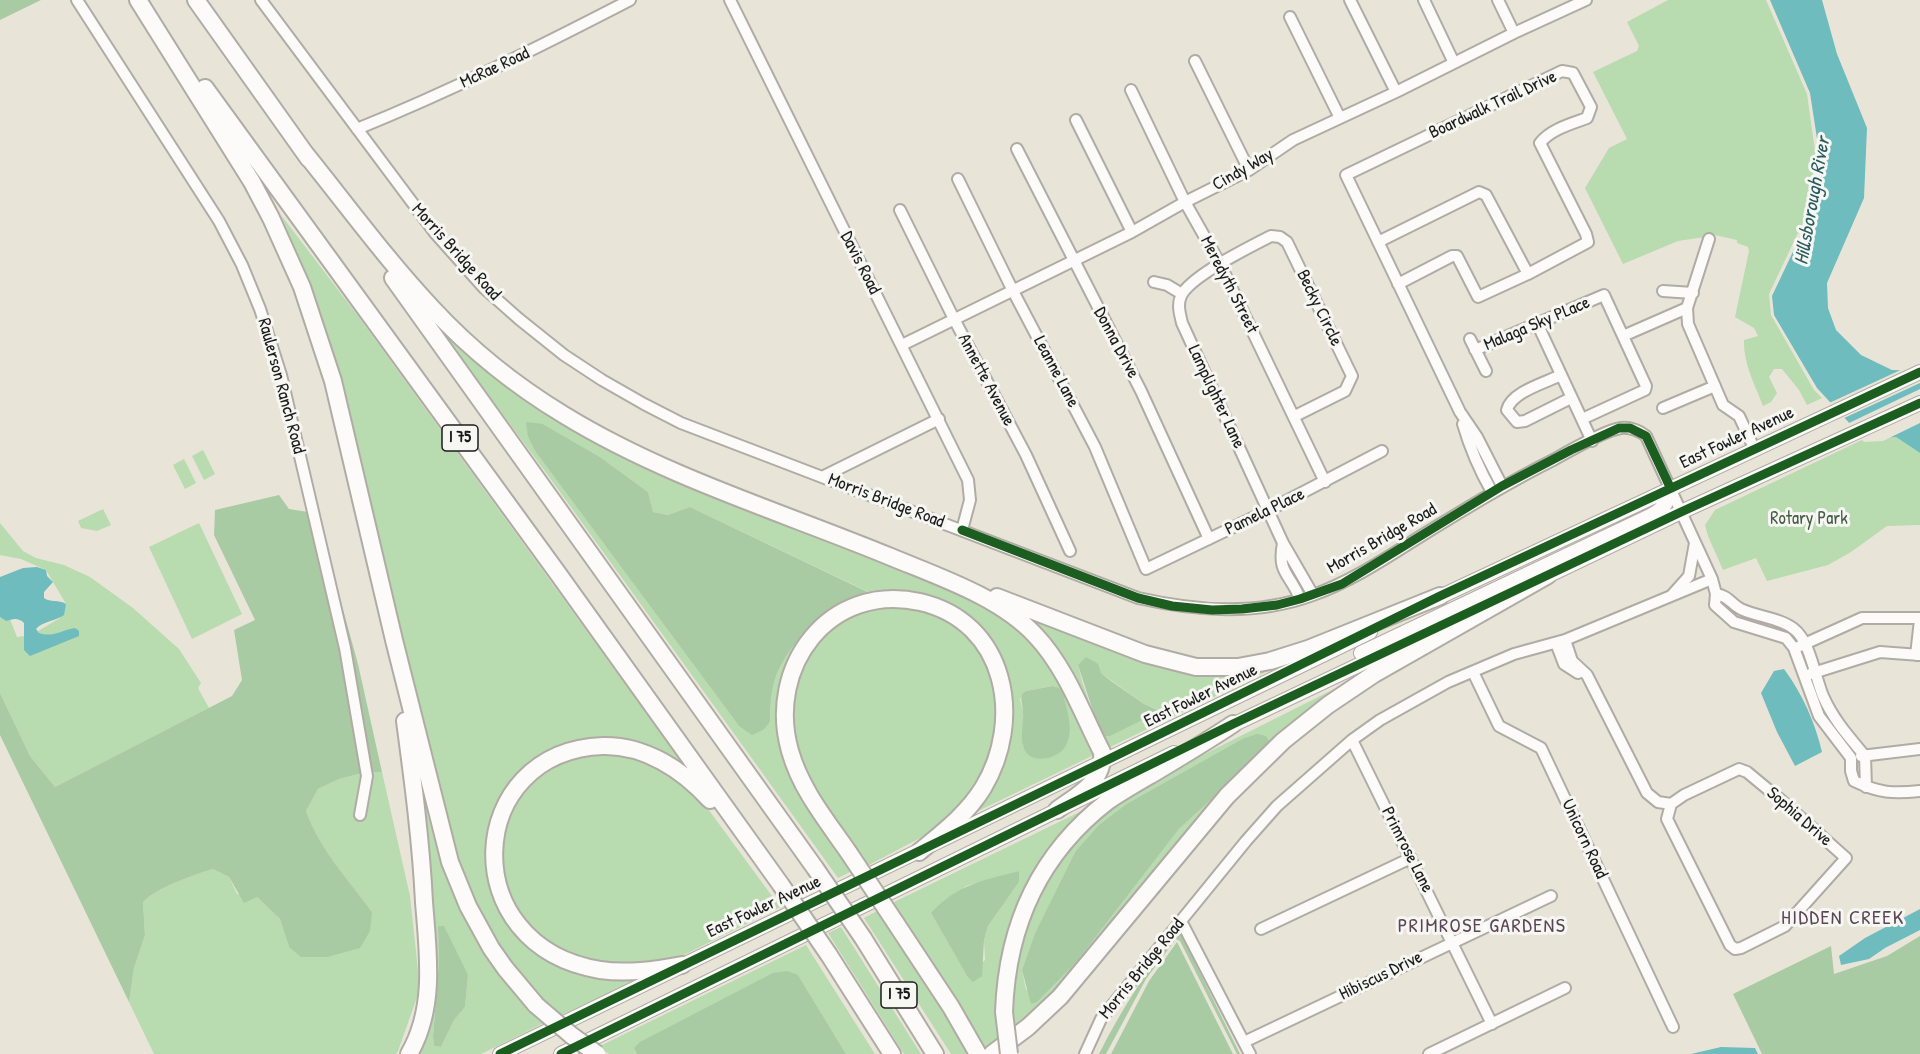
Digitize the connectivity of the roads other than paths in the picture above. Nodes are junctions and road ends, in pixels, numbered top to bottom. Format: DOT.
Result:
graph roads {
  1 [pos="77,0"];
  2 [pos="140,0"];
  3 [pos="196,0"];
  4 [pos="261,0"];
  5 [pos="630,0"];
  6 [pos="730,0"];
  7 [pos="1350,0"];
  8 [pos="1424,0"];
  9 [pos="1498,0"];
  10 [pos="1586,0"];
  11 [pos="1573,3"];
  12 [pos="1290,17"];
  13 [pos="1514,33"];
  14 [pos="1195,61"];
  15 [pos="1454,63"];
  16 [pos="1131,90"];
  17 [pos="1396,92"];
  18 [pos="1340,118"];
  19 [pos="1076,120"];
  20 [pos="357,129"];
  21 [pos="1017,149"];
  22 [pos="304,152"];
  23 [pos="1250,170"];
  24 [pos="958,179"];
  25 [pos="1185,202"];
  26 [pos="900,210"];
  27 [pos="1132,232"];
  28 [pos="1709,239"];
  29 [pos="1378,242"];
  30 [pos="1072,261"];
  31 [pos="1220,264"];
  32 [pos="1528,274"];
  33 [pos="1154,282"];
  34 [pos="1398,284"];
  35 [pos="1013,291"];
  36 [pos="1663,291"];
  37 [pos="1693,293"];
  38 [pos="1182,294"];
  39 [pos="1687,308"];
  40 [pos="954,319"];
  41 [pos="1536,323"];
  42 [pos="1623,336"];
  43 [pos="902,345"];
  44 [pos="1486,371"];
  45 [pos="1920,372"];
  46 [pos="1561,375"];
  47 [pos="1715,386"];
  48 [pos="1571,398"];
  49 [pos="1920,403"];
  50 [pos="1663,408"];
  51 [pos="1460,412"];
  52 [pos="1295,416"];
  53 [pos="939,419"];
  54 [pos="1582,419"];
  55 [pos="1592,441"];
  56 [pos="1754,448"];
  57 [pos="1382,451"];
  58 [pos="822,477"];
  59 [pos="1325,482"];
  60 [pos="1502,486"];
  61 [pos="1670,487"];
  62 [pos="1492,492"];
  63 [pos="1269,510"];
  64 [pos="1681,512"];
  65 [pos="962,530"];
  66 [pos="1209,539"];
  67 [pos="1283,543"];
  68 [pos="1695,543"];
  69 [pos="1070,551"];
  70 [pos="1146,569"];
  71 [pos="1548,575"];
  72 [pos="940,578"];
  73 [pos="1712,579"];
  74 [pos="1716,594"];
  75 [pos="1313,595"];
  76 [pos="1440,596"];
  77 [pos="1670,598"];
  78 [pos="1300,599"];
  79 [pos="1920,619"];
  80 [pos="394,640"];
  81 [pos="1561,642"];
  82 [pos="1806,645"];
  83 [pos="1794,648"];
  84 [pos="1918,655"];
  85 [pos="1473,672"];
  86 [pos="1815,673"];
  87 [pos="1803,677"];
  88 [pos="1300,693"];
  89 [pos="1233,724"];
  90 [pos="1837,731"];
  91 [pos="1352,741"];
  92 [pos="1920,749"];
  93 [pos="1865,756"];
  94 [pos="1851,758"];
  95 [pos="1101,763"];
  96 [pos="1866,787"];
  97 [pos="1920,791"];
  98 [pos="1671,804"];
  99 [pos="1057,810"];
  100 [pos="360,815"];
  101 [pos="919,852"];
  102 [pos="1411,858"];
  103 [pos="779,882"];
  104 [pos="1551,896"];
  105 [pos="1181,921"];
  106 [pos="1261,928"];
  107 [pos="1453,942"];
  108 [pos="682,965"];
  109 [pos="1565,988"];
  110 [pos="1492,1024"];
  111 [pos="1673,1027"];
  112 [pos="1244,1042"];
  113 [pos="935,1053"];
  114 [pos="409,1054"];
  115 [pos="500,1054"];
  116 [pos="561,1054"];
  117 [pos="597,1054"];
  118 [pos="892,1054"];
  119 [pos="978,1054"];
  120 [pos="992,1054"];
  121 [pos="1009,1054"];
  122 [pos="1085,1054"];
  123 [pos="1250,1054"];
  124 [pos="1429,1054"];
  1 -- 100 [label="street, Raulerson Ranch Road"];
  2 -- 80 [label="highway"];
  2 -- 103 [label="highway, I 75"];
  3 -- 22 [label="highway, I 75"];
  4 -- 20 [label="street, Morris Bridge Road"];
  5 -- 20 [label="street, McRae Road"];
  6 -- 43 [label="street, Davis Road"];
  7 -- 17 [label="street"];
  8 -- 15 [label="street"];
  9 -- 13 [label="street"];
  10 -- 11 [label="street, Cindy Way"];
  11 -- 13 [label="street, Cindy Way"];
  12 -- 18 [label="street"];
  13 -- 15 [label="street, Cindy Way"];
  14 -- 23 [label="street"];
  15 -- 17 [label="street, Cindy Way"];
  16 -- 25 [label="street, Meredyth Street"];
  17 -- 18 [label="street, Cindy Way"];
  18 -- 23 [label="street, Cindy Way"];
  19 -- 27 [label="street"];
  20 -- 58 [label="street, Morris Bridge Road"];
  21 -- 30 [label="street, Donna Drive"];
  22 -- 72 [label="highway"];
  22 -- 113 [label="highway, I 75, bridge"];
  23 -- 25 [label="street, Cindy Way"];
  24 -- 35 [label="street, Leanne Lane"];
  25 -- 27 [label="street, Cindy Way"];
  25 -- 31 [label="street, Meredyth Street"];
  26 -- 40 [label="street, Annette Avenue"];
  27 -- 30 [label="street, Cindy Way"];
  28 -- 37 [label="street"];
  29 -- 32 [label="street"];
  29 -- 32 [label="street, Boardwalk Trail Drive"];
  29 -- 34 [label="street, Boardwalk Trail Drive"];
  30 -- 35 [label="street, Cindy Way"];
  30 -- 66 [label="street, Donna Drive"];
  31 -- 38 [label="street"];
  31 -- 52 [label="street, Meredyth Street"];
  31 -- 52 [label="street, Becky Circle"];
  32 -- 34 [label="street, Boardwalk Trail Drive"];
  33 -- 38 [label="street"];
  34 -- 51 [label="street, Boardwalk Trail Drive"];
  35 -- 40 [label="street, Cindy Way"];
  35 -- 70 [label="street, Leanne Lane"];
  36 -- 37 [label="street"];
  37 -- 39 [label="street"];
  38 -- 63 [label="street, Lamplighter Lane"];
  39 -- 42 [label="street"];
  39 -- 47 [label="street"];
  40 -- 43 [label="street, Cindy Way"];
  40 -- 69 [label="street, Annette Avenue"];
  41 -- 42 [label="street, Malaga Sky PLace"];
  41 -- 44 [label="street, Malaga Sky PLace"];
  41 -- 46 [label="street"];
  42 -- 54 [label="street, Malaga Sky PLace"];
  43 -- 53 [label="street, Davis Road"];
  45 -- 56 [label="main road, East Fowler Avenue"];
  46 -- 48 [label="street"];
  46 -- 48 [label="street"];
  47 -- 50 [label="street"];
  47 -- 56 [label="street"];
  48 -- 54 [label="street"];
  49 -- 64 [label="main road"];
  51 -- 60 [label="street, Boardwalk Trail Drive"];
  51 -- 62 [label="street, Boardwalk Trail Drive"];
  52 -- 59 [label="street, Meredyth Street"];
  53 -- 58 [label="street"];
  53 -- 65 [label="street, Davis Road"];
  54 -- 55 [label="street"];
  55 -- 60 [label="street, Morris Bridge Road"];
  55 -- 61 [label="street, Morris Bridge Road"];
  56 -- 61 [label="main road, East Fowler Avenue"];
  57 -- 59 [label="street, Pamela Place"];
  58 -- 65 [label="street, Morris Bridge Road"];
  59 -- 63 [label="street, Pamela Place"];
  60 -- 62 [label="street, Morris Bridge Road"];
  61 -- 64 [label="street, Morris Bridge Road"];
  61 -- 76 [label="main road, East Fowler Avenue"];
  61 -- 88 [label="main road"];
  62 -- 75 [label="street, Morris Bridge Road"];
  63 -- 66 [label="street, Pamela Place"];
  63 -- 67 [label="street, Lamplighter Lane"];
  64 -- 68 [label="street, Morris Bridge Road"];
  64 -- 71 [label="main road"];
  65 -- 78 [label="street, Morris Bridge Road"];
  66 -- 70 [label="street, Pamela Place"];
  67 -- 75 [label="street, Lamplighter Lane"];
  67 -- 78 [label="street, Lamplighter Lane"];
  68 -- 73 [label="street, Morris Bridge Road"];
  68 -- 77 [label="street"];
  71 -- 88 [label="main road"];
  71 -- 120 [label="highway"];
  72 -- 76 [label="highway"];
  72 -- 95 [label="highway"];
  73 -- 74 [label="street"];
  73 -- 77 [label="street, Morris Bridge Road"];
  74 -- 82 [label="street"];
  74 -- 83 [label="street"];
  75 -- 78 [label="street, Morris Bridge Road"];
  76 -- 95 [label="main road, East Fowler Avenue"];
  77 -- 81 [label="street, Morris Bridge Road"];
  79 -- 82 [label="street"];
  79 -- 84 [label="street"];
  80 -- 114 [label="highway"];
  80 -- 117 [label="highway, bridge"];
  81 -- 85 [label="street, Morris Bridge Road"];
  81 -- 98 [label="street"];
  82 -- 83 [label="street"];
  82 -- 86 [label="street"];
  83 -- 87 [label="street"];
  84 -- 86 [label="street"];
  85 -- 91 [label="street, Morris Bridge Road"];
  85 -- 111 [label="street, Unicorn Road"];
  86 -- 87 [label="street"];
  86 -- 90 [label="street"];
  87 -- 90 [label="street"];
  88 -- 89 [label="main road"];
  89 -- 99 [label="main road"];
  89 -- 121 [label="highway, bridge"];
  90 -- 93 [label="street"];
  90 -- 94 [label="street"];
  91 -- 102 [label="street, Primrose Lane"];
  91 -- 105 [label="street, Morris Bridge Road"];
  92 -- 93 [label="street"];
  93 -- 94 [label="street"];
  93 -- 96 [label="street"];
  94 -- 96 [label="street"];
  95 -- 99 [label="highway"];
  95 -- 101 [label="main road, East Fowler Avenue"];
  96 -- 97 [label="street"];
  98 -- 98 [label="street, Sophia Drive"];
  99 -- 116 [label="main road"];
  101 -- 108 [label="main road, East Fowler Avenue"];
  101 -- 119 [label="highway, bridge"];
  102 -- 106 [label="street"];
  102 -- 107 [label="street, Primrose Lane"];
  103 -- 108 [label="highway"];
  103 -- 118 [label="highway, I 75, bridge"];
  104 -- 107 [label="street, Hibiscus Drive"];
  105 -- 112 [label="street"];
  105 -- 122 [label="street, Morris Bridge Road"];
  107 -- 110 [label="street, Primrose Lane"];
  107 -- 112 [label="street, Hibiscus Drive"];
  108 -- 115 [label="main road, East Fowler Avenue"];
  109 -- 110 [label="street"];
  110 -- 124 [label="street"];
  112 -- 123 [label="street"];
}
